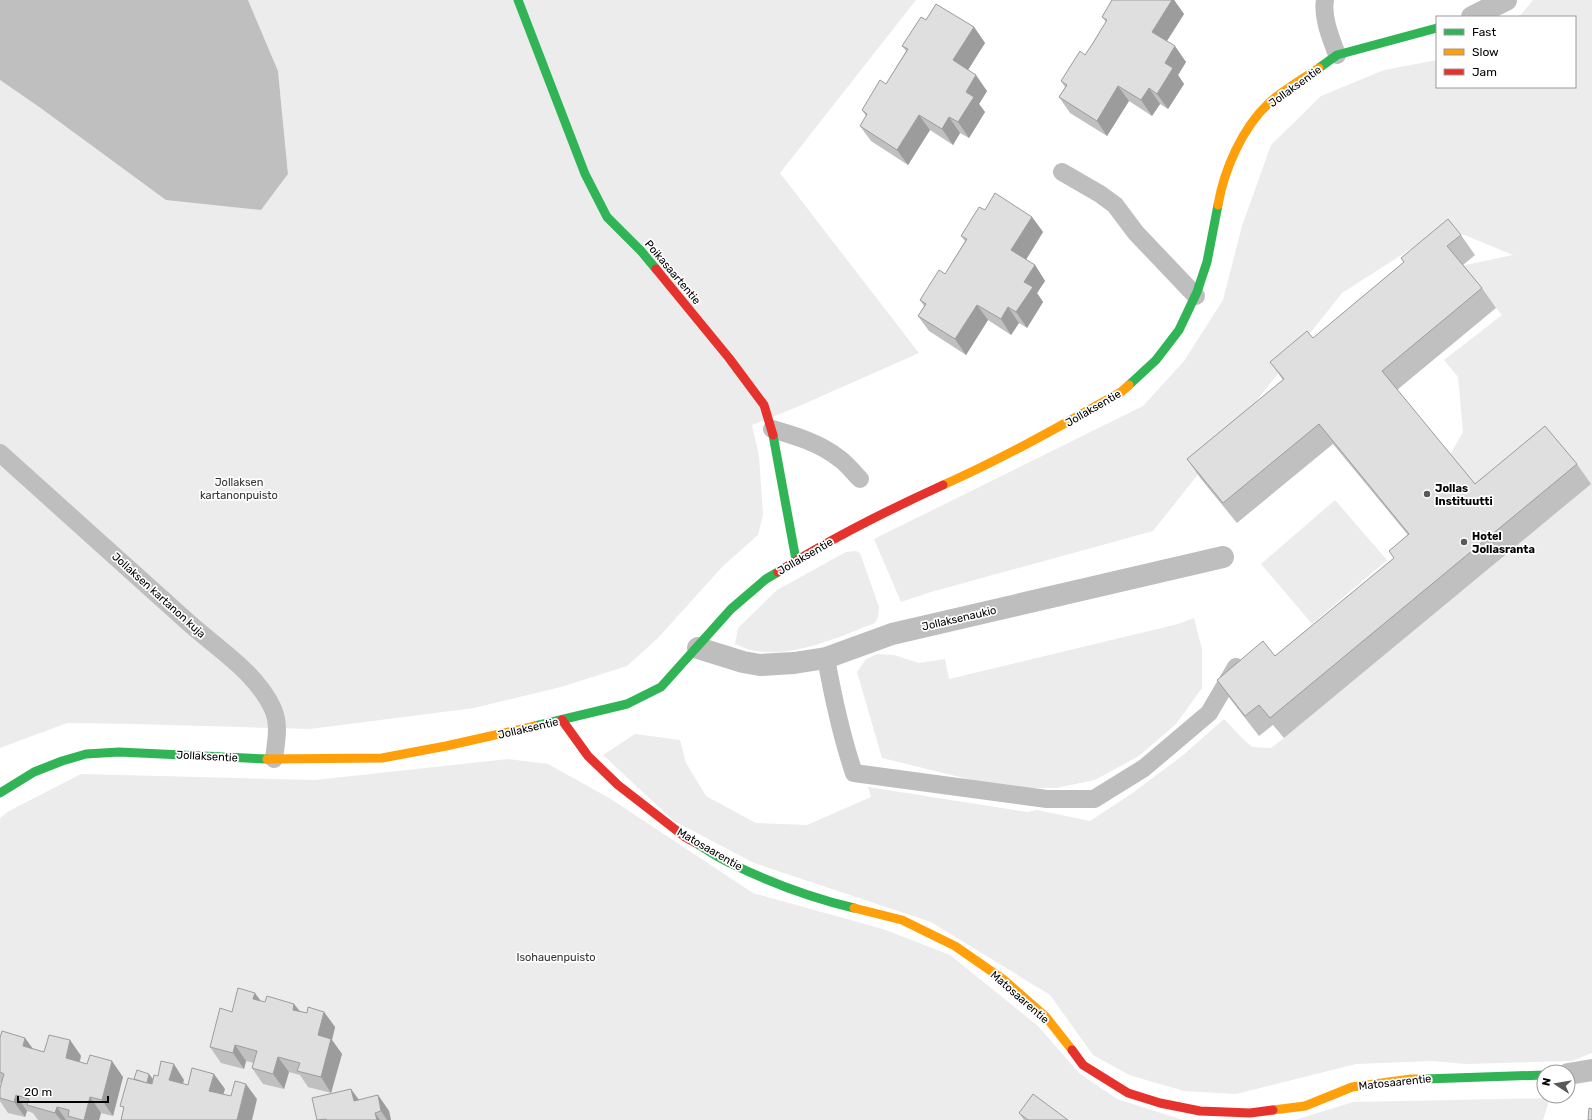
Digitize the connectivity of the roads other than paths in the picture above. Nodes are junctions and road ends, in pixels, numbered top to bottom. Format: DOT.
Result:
graph roads {
  1 [pos="518,0"];
  2 [pos="1325,0"];
  3 [pos="1506,0"];
  4 [pos="1474,16"];
  5 [pos="1436,28"];
  6 [pos="1337,55"];
  7 [pos="1062,172"];
  8 [pos="1196,296"];
  9 [pos="772,430"];
  10 [pos="0,453"];
  11 [pos="860,479"];
  12 [pos="1223,557"];
  13 [pos="796,560"];
  14 [pos="698,648"];
  15 [pos="826,658"];
  16 [pos="1238,664"];
  17 [pos="562,720"];
  18 [pos="274,759"];
  19 [pos="0,793"];
  20 [pos="1592,1070"];
  21 [pos="1576,1073"];
  22 [pos="1536,1075"];
  1 -- 9 [label="street, Poikasaartentie"];
  2 -- 6 [label="lane"];
  3 -- 4 [label="street"];
  5 -- 6 [label="street, Jollaksentie"];
  6 -- 8 [label="street, Jollaksentie"];
  7 -- 8 [label="lane"];
  8 -- 13 [label="street, Jollaksentie"];
  9 -- 11 [label="lane"];
  9 -- 13 [label="street, Poikasaartentie"];
  10 -- 18 [label="lane, Jollaksen kartanon kuja"];
  12 -- 15 [label="street, Jollaksenaukio"];
  13 -- 14 [label="street, Jollaksentie"];
  14 -- 15 [label="street, Jollaksenaukio"];
  14 -- 17 [label="street, Jollaksentie"];
  15 -- 16 [label="lane"];
  17 -- 18 [label="street, Jollaksentie"];
  17 -- 22 [label="street, Matosaarentie"];
  18 -- 19 [label="street, Jollaksentie"];
  20 -- 21 [label="street"];
}
